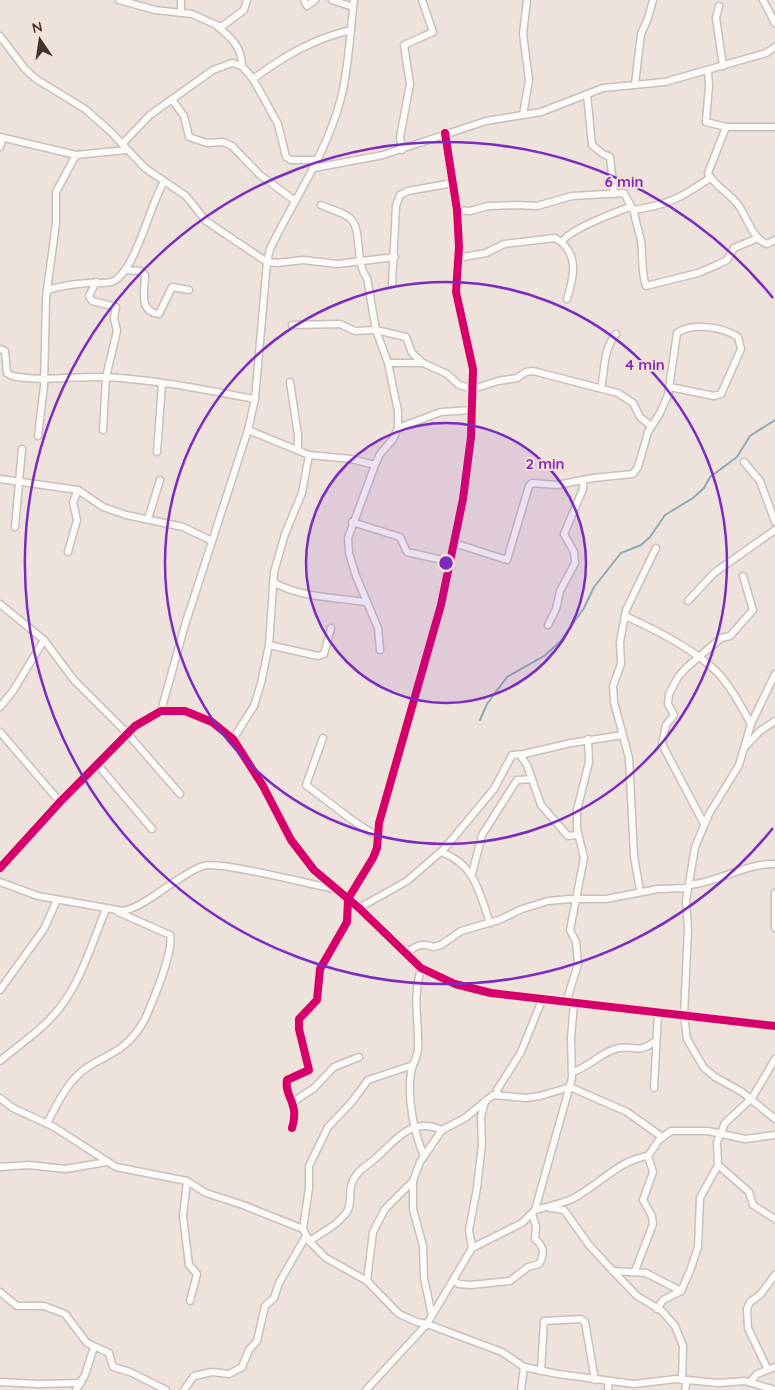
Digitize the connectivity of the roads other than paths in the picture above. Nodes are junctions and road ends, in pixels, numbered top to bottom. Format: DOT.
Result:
graph roads {
  1 [pos="119,0"];
  2 [pos="181,0"];
  3 [pos="247,0"];
  4 [pos="304,0"];
  5 [pos="315,0"];
  6 [pos="332,0"];
  7 [pos="422,0"];
  8 [pos="527,0"];
  9 [pos="653,0"];
  10 [pos="763,0"];
  11 [pos="354,4"];
  12 [pos="719,6"];
  13 [pos="181,13"];
  14 [pos="775,23"];
  15 [pos="218,27"];
  16 [pos="351,30"];
  17 [pos="0,36"];
  18 [pos="775,47"];
  19 [pos="242,66"];
  20 [pos="723,66"];
  21 [pos="708,71"];
  22 [pos="253,80"];
  23 [pos="635,84"];
  24 [pos="587,94"];
  25 [pos="172,100"];
  26 [pos="524,115"];
  27 [pos="726,127"];
  28 [pos="775,127"];
  29 [pos="445,133"];
  30 [pos="2,138"];
  31 [pos="122,144"];
  32 [pos="0,147"];
  33 [pos="126,150"];
  34 [pos="402,150"];
  35 [pos="76,154"];
  36 [pos="318,160"];
  37 [pos="314,168"];
  38 [pos="708,173"];
  39 [pos="164,182"];
  40 [pos="453,183"];
  41 [pos="614,194"];
  42 [pos="295,201"];
  43 [pos="321,205"];
  44 [pos="632,209"];
  45 [pos="457,210"];
  46 [pos="758,238"];
  47 [pos="775,240"];
  48 [pos="562,242"];
  49 [pos="395,257"];
  50 [pos="458,258"];
  51 [pos="359,260"];
  52 [pos="267,262"];
  53 [pos="125,270"];
  54 [pos="96,282"];
  55 [pos="392,284"];
  56 [pos="47,290"];
  57 [pos="189,290"];
  58 [pos="567,300"];
  59 [pos="292,325"];
  60 [pos="376,330"];
  61 [pos="616,334"];
  62 [pos="0,349"];
  63 [pos="423,363"];
  64 [pos="388,364"];
  65 [pos="106,377"];
  66 [pos="44,379"];
  67 [pos="290,382"];
  68 [pos="162,384"];
  69 [pos="670,387"];
  70 [pos="601,388"];
  71 [pos="473,389"];
  72 [pos="255,399"];
  73 [pos="473,410"];
  74 [pos="651,426"];
  75 [pos="398,428"];
  76 [pos="103,430"];
  77 [pos="248,430"];
  78 [pos="38,436"];
  79 [pos="22,449"];
  80 [pos="298,449"];
  81 [pos="157,452"];
  82 [pos="309,455"];
  83 [pos="744,462"];
  84 [pos="375,465"];
  85 [pos="0,479"];
  86 [pos="160,480"];
  87 [pos="583,480"];
  88 [pos="20,481"];
  89 [pos="78,490"];
  90 [pos="148,519"];
  91 [pos="352,522"];
  92 [pos="775,522"];
  93 [pos="14,527"];
  94 [pos="775,530"];
  95 [pos="212,541"];
  96 [pos="454,543"];
  97 [pos="656,548"];
  98 [pos="68,552"];
  99 [pos="450,562"];
  100 [pos="743,576"];
  101 [pos="273,582"];
  102 [pos="688,601"];
  103 [pos="366,602"];
  104 [pos="0,604"];
  105 [pos="625,616"];
  106 [pos="548,625"];
  107 [pos="331,628"];
  108 [pos="44,640"];
  109 [pos="268,645"];
  110 [pos="380,650"];
  111 [pos="697,658"];
  112 [pos="775,674"];
  113 [pos="0,707"];
  114 [pos="161,711"];
  115 [pos="775,721"];
  116 [pos="751,724"];
  117 [pos="127,733"];
  118 [pos="0,734"];
  119 [pos="623,735"];
  120 [pos="323,738"];
  121 [pos="233,739"];
  122 [pos="588,739"];
  123 [pos="744,748"];
  124 [pos="520,755"];
  125 [pos="97,764"];
  126 [pos="532,779"];
  127 [pos="180,794"];
  128 [pos="60,802"];
  129 [pos="704,824"];
  130 [pos="152,829"];
  131 [pos="578,835"];
  132 [pos="378,837"];
  133 [pos="441,852"];
  134 [pos="775,864"];
  135 [pos="0,868"];
  136 [pos="472,874"];
  137 [pos="0,882"];
  138 [pos="689,886"];
  139 [pos="337,889"];
  140 [pos="640,891"];
  141 [pos="775,893"];
  142 [pos="577,898"];
  143 [pos="348,899"];
  144 [pos="57,900"];
  145 [pos="359,908"];
  146 [pos="106,909"];
  147 [pos="116,911"];
  148 [pos="490,923"];
  149 [pos="775,928"];
  150 [pos="406,953"];
  151 [pos="421,968"];
  152 [pos="0,990"];
  153 [pos="542,1000"];
  154 [pos="566,1003"];
  155 [pos="574,1004"];
  156 [pos="658,1013"];
  157 [pos="684,1016"];
  158 [pos="775,1026"];
  159 [pos="656,1041"];
  160 [pos="359,1057"];
  161 [pos="775,1059"];
  162 [pos="0,1061"];
  163 [pos="413,1065"];
  164 [pos="573,1072"];
  165 [pos="570,1087"];
  166 [pos="654,1088"];
  167 [pos="498,1094"];
  168 [pos="0,1098"];
  169 [pos="485,1100"];
  170 [pos="751,1100"];
  171 [pos="293,1102"];
  172 [pos="775,1118"];
  173 [pos="47,1123"];
  174 [pos="416,1127"];
  175 [pos="292,1128"];
  176 [pos="442,1130"];
  177 [pos="721,1133"];
  178 [pos="775,1135"];
  179 [pos="662,1138"];
  180 [pos="424,1156"];
  181 [pos="648,1156"];
  182 [pos="107,1162"];
  183 [pos="718,1165"];
  184 [pos="0,1168"];
  185 [pos="187,1181"];
  186 [pos="413,1181"];
  187 [pos="536,1211"];
  188 [pos="775,1219"];
  189 [pos="306,1235"];
  190 [pos="472,1248"];
  191 [pos="613,1271"];
  192 [pos="635,1271"];
  193 [pos="775,1275"];
  194 [pos="453,1280"];
  195 [pos="367,1281"];
  196 [pos="680,1291"];
  197 [pos="0,1292"];
  198 [pos="190,1301"];
  199 [pos="657,1308"];
  200 [pos="432,1317"];
  201 [pos="427,1324"];
  202 [pos="94,1347"];
  203 [pos="524,1367"];
  204 [pos="775,1367"];
  205 [pos="767,1368"];
  206 [pos="541,1370"];
  207 [pos="595,1380"];
  208 [pos="684,1380"];
  209 [pos="609,1381"];
  210 [pos="0,1382"];
  211 [pos="750,1382"];
  212 [pos="81,1383"];
  213 [pos="718,1387"];
  214 [pos="76,1390"];
  215 [pos="166,1390"];
  216 [pos="184,1390"];
  217 [pos="366,1390"];
  218 [pos="521,1390"];
  219 [pos="608,1390"];
  220 [pos="685,1390"];
  221 [pos="775,1390"];
  1 -- 13 [label="street"];
  2 -- 13 [label="street"];
  3 -- 15 [label="street"];
  4 -- 5 [label="street"];
  6 -- 11 [label="street"];
  7 -- 34 [label="street"];
  8 -- 26 [label="street"];
  9 -- 23 [label="street"];
  10 -- 14 [label="street"];
  11 -- 16 [label="street"];
  12 -- 20 [label="street"];
  13 -- 15 [label="street"];
  15 -- 19 [label="street"];
  16 -- 22 [label="street"];
  16 -- 36 [label="street"];
  17 -- 31 [label="street"];
  18 -- 20 [label="street"];
  19 -- 22 [label="street"];
  19 -- 25 [label="street"];
  20 -- 21 [label="street"];
  21 -- 23 [label="street"];
  21 -- 27 [label="street"];
  22 -- 36 [label="street"];
  23 -- 24 [label="street"];
  24 -- 26 [label="street"];
  24 -- 41 [label="street"];
  25 -- 31 [label="street"];
  25 -- 42 [label="street"];
  26 -- 29 [label="street"];
  27 -- 28 [label="street"];
  27 -- 38 [label="street"];
  29 -- 34 [label="street"];
  29 -- 40 [label="street"];
  30 -- 32 [label="street"];
  30 -- 35 [label="street"];
  31 -- 33 [label="street"];
  33 -- 35 [label="street"];
  33 -- 39 [label="street"];
  34 -- 37 [label="street"];
  35 -- 56 [label="street"];
  36 -- 37 [label="street"];
  37 -- 42 [label="street"];
  38 -- 44 [label="street"];
  38 -- 46 [label="street"];
  39 -- 52 [label="street"];
  39 -- 53 [label="street"];
  40 -- 45 [label="street"];
  40 -- 49 [label="street"];
  41 -- 44 [label="street"];
  41 -- 45 [label="street"];
  42 -- 52 [label="street"];
  43 -- 51 [label="street"];
  44 -- 46 [label="street"];
  44 -- 48 [label="street"];
  45 -- 50 [label="street"];
  46 -- 47 [label="street"];
  48 -- 50 [label="street"];
  48 -- 58 [label="street"];
  49 -- 51 [label="street"];
  49 -- 55 [label="street"];
  50 -- 71 [label="street"];
  51 -- 52 [label="street"];
  51 -- 60 [label="street"];
  52 -- 72 [label="street"];
  53 -- 54 [label="street"];
  53 -- 57 [label="street"];
  54 -- 56 [label="street"];
  54 -- 65 [label="street"];
  56 -- 66 [label="street"];
  59 -- 60 [label="street"];
  60 -- 63 [label="street"];
  60 -- 64 [label="street"];
  61 -- 70 [label="street"];
  62 -- 66 [label="street"];
  63 -- 64 [label="street"];
  63 -- 71 [label="street"];
  64 -- 75 [label="street"];
  65 -- 66 [label="street"];
  65 -- 68 [label="street"];
  65 -- 76 [label="street"];
  66 -- 78 [label="street"];
  67 -- 80 [label="street"];
  68 -- 72 [label="street"];
  68 -- 81 [label="street"];
  69 -- 69 [label="street"];
  69 -- 74 [label="street"];
  70 -- 71 [label="street"];
  70 -- 74 [label="street"];
  71 -- 73 [label="street"];
  72 -- 77 [label="street"];
  73 -- 75 [label="street"];
  73 -- 96 [label="street"];
  74 -- 87 [label="street"];
  75 -- 84 [label="street"];
  77 -- 80 [label="street"];
  77 -- 95 [label="street"];
  79 -- 88 [label="street"];
  80 -- 82 [label="street"];
  82 -- 84 [label="street"];
  82 -- 101 [label="street"];
  83 -- 92 [label="street"];
  84 -- 91 [label="street"];
  85 -- 88 [label="street"];
  86 -- 90 [label="street"];
  87 -- 96 [label="street"];
  87 -- 106 [label="street"];
  88 -- 89 [label="street"];
  88 -- 93 [label="street"];
  89 -- 90 [label="street"];
  89 -- 98 [label="street"];
  90 -- 95 [label="street"];
  91 -- 99 [label="street"];
  91 -- 103 [label="street"];
  94 -- 102 [label="street"];
  95 -- 114 [label="street"];
  96 -- 99 [label="street"];
  97 -- 105 [label="street"];
  99 -- 132 [label="street"];
  100 -- 111 [label="street"];
  101 -- 103 [label="street"];
  101 -- 109 [label="street"];
  103 -- 110 [label="street"];
  104 -- 108 [label="street"];
  105 -- 111 [label="street"];
  105 -- 119 [label="street"];
  107 -- 109 [label="street"];
  108 -- 113 [label="street"];
  108 -- 117 [label="street"];
  109 -- 121 [label="street"];
  111 -- 116 [label="street"];
  111 -- 129 [label="street"];
  112 -- 116 [label="street"];
  114 -- 117 [label="street"];
  114 -- 121 [label="street"];
  115 -- 123 [label="street"];
  116 -- 123 [label="street"];
  117 -- 125 [label="street"];
  117 -- 127 [label="street"];
  118 -- 128 [label="street"];
  119 -- 122 [label="street"];
  119 -- 140 [label="street"];
  120 -- 132 [label="street"];
  121 -- 139 [label="street"];
  122 -- 124 [label="street"];
  122 -- 131 [label="street"];
  123 -- 129 [label="street"];
  124 -- 126 [label="street"];
  124 -- 133 [label="street"];
  125 -- 128 [label="street"];
  125 -- 130 [label="street"];
  126 -- 131 [label="street"];
  126 -- 136 [label="street"];
  128 -- 135 [label="street"];
  129 -- 138 [label="street"];
  131 -- 142 [label="street"];
  132 -- 143 [label="street"];
  133 -- 136 [label="street"];
  133 -- 145 [label="street"];
  134 -- 138 [label="street"];
  136 -- 148 [label="street"];
  137 -- 144 [label="street"];
  138 -- 140 [label="street"];
  138 -- 157 [label="street"];
  139 -- 143 [label="street"];
  139 -- 147 [label="street"];
  140 -- 142 [label="street"];
  141 -- 149 [label="street"];
  142 -- 148 [label="street"];
  142 -- 154 [label="street"];
  143 -- 145 [label="street"];
  143 -- 171 [label="street"];
  144 -- 146 [label="street"];
  144 -- 152 [label="street"];
  145 -- 150 [label="street"];
  146 -- 147 [label="street"];
  146 -- 162 [label="street"];
  147 -- 173 [label="street"];
  148 -- 150 [label="street"];
  150 -- 151 [label="street"];
  151 -- 153 [label="street"];
  151 -- 163 [label="street"];
  153 -- 154 [label="street"];
  153 -- 167 [label="street"];
  154 -- 155 [label="street"];
  155 -- 156 [label="street"];
  155 -- 164 [label="street"];
  156 -- 157 [label="street"];
  156 -- 159 [label="street"];
  157 -- 158 [label="street"];
  157 -- 170 [label="street"];
  159 -- 164 [label="street"];
  159 -- 166 [label="street"];
  160 -- 171 [label="street"];
  161 -- 170 [label="street"];
  163 -- 174 [label="street"];
  163 -- 189 [label="street"];
  164 -- 165 [label="street"];
  165 -- 167 [label="street"];
  165 -- 179 [label="street"];
  165 -- 187 [label="street"];
  167 -- 169 [label="street"];
  168 -- 173 [label="street"];
  169 -- 176 [label="street"];
  169 -- 190 [label="street"];
  170 -- 172 [label="street"];
  170 -- 177 [label="street"];
  171 -- 175 [label="street"];
  173 -- 182 [label="street"];
  174 -- 176 [label="street"];
  174 -- 180 [label="street"];
  174 -- 189 [label="street"];
  176 -- 180 [label="street"];
  177 -- 178 [label="street"];
  177 -- 179 [label="street"];
  177 -- 183 [label="street"];
  179 -- 181 [label="street"];
  180 -- 186 [label="street"];
  181 -- 187 [label="street"];
  181 -- 192 [label="street"];
  182 -- 184 [label="street"];
  182 -- 185 [label="street"];
  183 -- 188 [label="street"];
  183 -- 196 [label="street"];
  185 -- 189 [label="street"];
  185 -- 198 [label="street"];
  186 -- 195 [label="street"];
  186 -- 200 [label="street"];
  187 -- 190 [label="street"];
  187 -- 191 [label="street"];
  187 -- 194 [label="street"];
  189 -- 195 [label="street"];
  189 -- 216 [label="street"];
  190 -- 194 [label="street"];
  191 -- 192 [label="street"];
  191 -- 199 [label="street"];
  192 -- 196 [label="street"];
  193 -- 205 [label="street"];
  194 -- 200 [label="street"];
  195 -- 201 [label="street"];
  196 -- 199 [label="street"];
  197 -- 202 [label="street"];
  199 -- 208 [label="street"];
  200 -- 201 [label="street"];
  201 -- 203 [label="street"];
  201 -- 217 [label="street"];
  202 -- 212 [label="street"];
  202 -- 215 [label="street"];
  203 -- 206 [label="street"];
  203 -- 218 [label="street"];
  204 -- 205 [label="street"];
  205 -- 211 [label="street"];
  206 -- 207 [label="street"];
  206 -- 207 [label="street"];
  207 -- 209 [label="street"];
  208 -- 209 [label="street"];
  208 -- 213 [label="street"];
  208 -- 220 [label="street"];
  209 -- 219 [label="street"];
  210 -- 212 [label="street"];
  211 -- 213 [label="street"];
  211 -- 221 [label="street"];
  212 -- 214 [label="street"];
}
